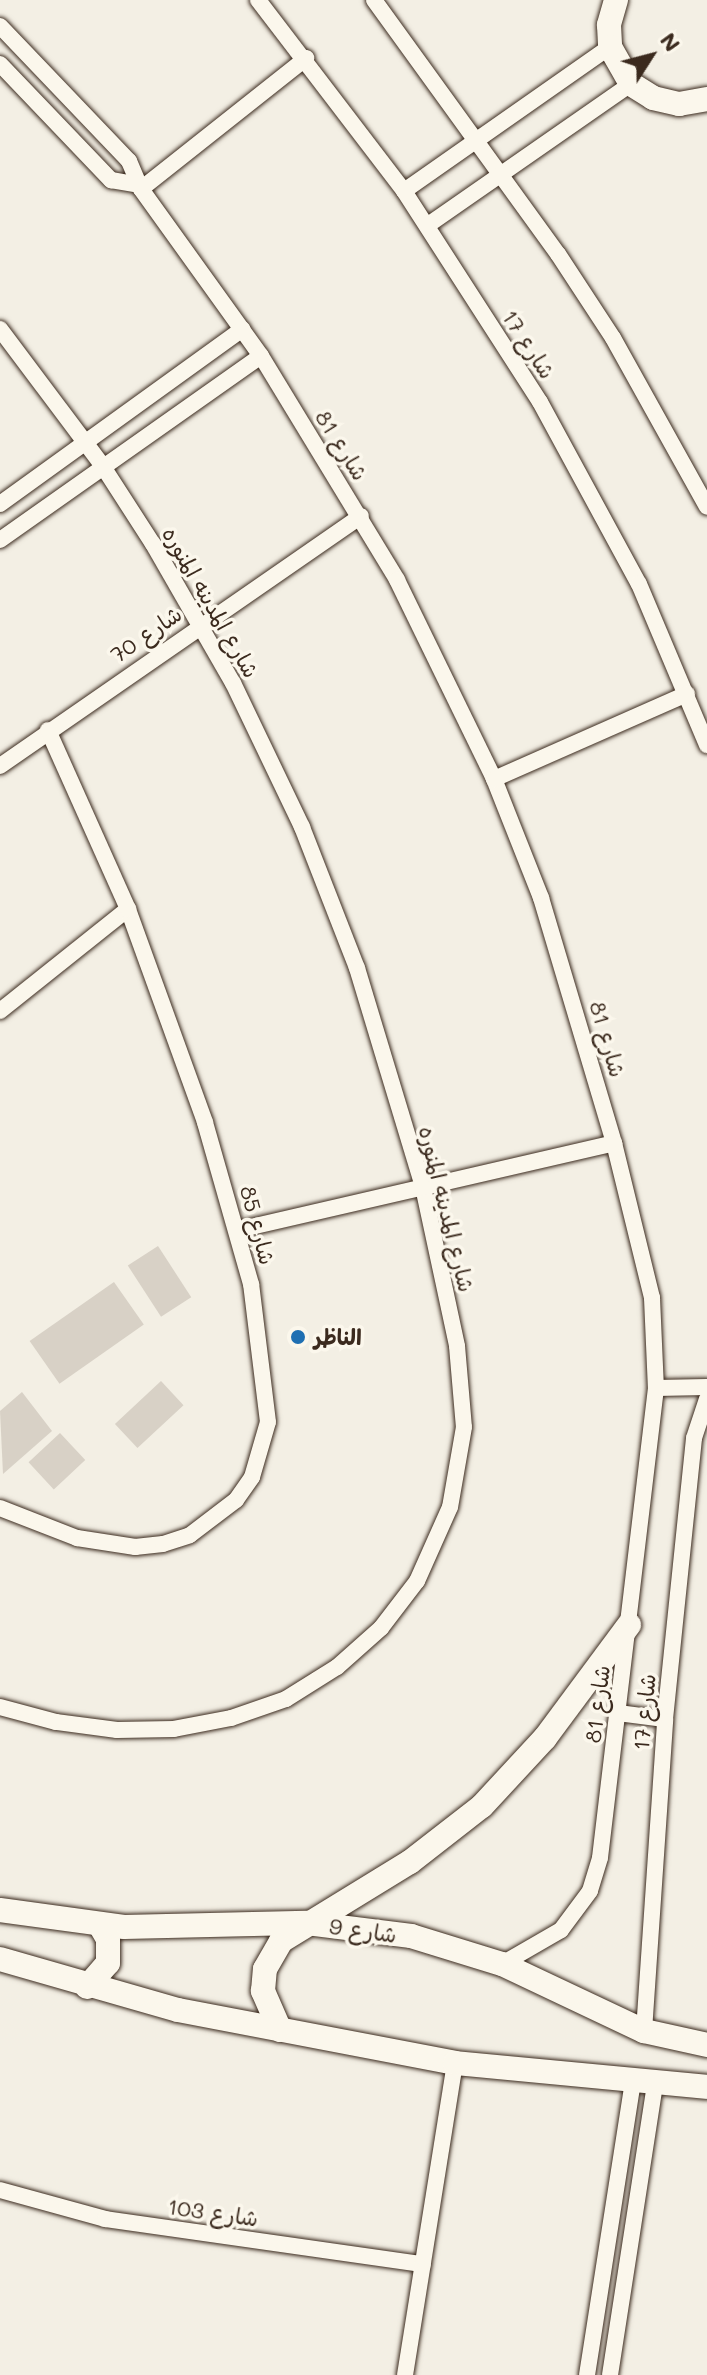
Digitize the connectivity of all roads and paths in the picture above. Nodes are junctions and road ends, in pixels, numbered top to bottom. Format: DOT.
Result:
graph roads {
  1 [pos="258,0"];
  2 [pos="374,0"];
  3 [pos="616,0"];
  4 [pos="0,26"];
  5 [pos="610,47"];
  6 [pos="306,58"];
  7 [pos="0,64"];
  8 [pos="631,84"];
  9 [pos="707,99"];
  10 [pos="475,138"];
  11 [pos="500,173"];
  12 [pos="139,187"];
  13 [pos="404,191"];
  14 [pos="428,225"];
  15 [pos="0,329"];
  16 [pos="243,329"];
  17 [pos="261,356"];
  18 [pos="85,442"];
  19 [pos="102,465"];
  20 [pos="0,504"];
  21 [pos="707,507"];
  22 [pos="361,516"];
  23 [pos="0,540"];
  24 [pos="199,624"];
  25 [pos="687,694"];
  26 [pos="48,730"];
  27 [pos="707,745"];
  28 [pos="0,766"];
  29 [pos="494,779"];
  30 [pos="128,909"];
  31 [pos="0,1011"];
  32 [pos="614,1143"];
  33 [pos="423,1187"];
  34 [pos="238,1230"];
  35 [pos="707,1387"];
  36 [pos="656,1388"];
  37 [pos="707,1399"];
  38 [pos="0,1508"];
  39 [pos="629,1625"];
  40 [pos="0,1707"];
  41 [pos="618,1713"];
  42 [pos="665,1719"];
  43 [pos="0,1910"];
  44 [pos="307,1923"];
  45 [pos="100,1925"];
  46 [pos="0,1959"];
  47 [pos="502,1964"];
  48 [pos="87,1987"];
  49 [pos="280,2030"];
  50 [pos="644,2031"];
  51 [pos="707,2045"];
  52 [pos="455,2063"];
  53 [pos="644,2083"];
  54 [pos="707,2087"];
  55 [pos="0,2190"];
  56 [pos="423,2264"];
  57 [pos="405,2375"];
  58 [pos="587,2375"];
  59 [pos="610,2375"];
  1 -- 6 [label="street, شارع 17"];
  2 -- 10 [label="street"];
  3 -- 5 [label="main road"];
  4 -- 12 [label="street, شارع 81"];
  5 -- 8 [label="main road"];
  5 -- 10 [label="street"];
  6 -- 12 [label="street"];
  6 -- 13 [label="street, شارع 17"];
  7 -- 12 [label="street"];
  8 -- 9 [label="main road"];
  8 -- 11 [label="street"];
  10 -- 11 [label="street"];
  10 -- 13 [label="street"];
  11 -- 14 [label="street"];
  11 -- 21 [label="street"];
  12 -- 16 [label="street, شارع 81"];
  13 -- 14 [label="street, شارع 17"];
  14 -- 25 [label="street, شارع 17"];
  15 -- 18 [label="street, شارع المدينه المنوره"];
  16 -- 17 [label="street, شارع 81"];
  16 -- 18 [label="street"];
  17 -- 19 [label="street"];
  17 -- 22 [label="street, شارع 81"];
  18 -- 19 [label="street, شارع المدينه المنوره"];
  18 -- 20 [label="street"];
  19 -- 23 [label="street"];
  19 -- 24 [label="street, شارع المدينه المنوره"];
  22 -- 24 [label="street, شارع 70"];
  22 -- 29 [label="street, شارع 81"];
  24 -- 26 [label="street, شارع 70"];
  24 -- 33 [label="street, شارع المدينه المنوره"];
  25 -- 27 [label="street, شارع 17"];
  25 -- 29 [label="street"];
  26 -- 28 [label="street, شارع 70"];
  26 -- 30 [label="street, شارع 85"];
  29 -- 32 [label="street, شارع 81"];
  30 -- 31 [label="street"];
  30 -- 34 [label="street, شارع 85"];
  32 -- 33 [label="street"];
  32 -- 36 [label="street, شارع 81"];
  33 -- 34 [label="street"];
  33 -- 40 [label="street, شارع المدينه المنوره"];
  34 -- 38 [label="street, شارع 85"];
  35 -- 36 [label="street"];
  36 -- 39 [label="street, شارع 81"];
  37 -- 42 [label="street, شارع 17"];
  39 -- 41 [label="street, شارع 81"];
  39 -- 44 [label="main road"];
  41 -- 42 [label="street"];
  41 -- 47 [label="street, شارع 81"];
  42 -- 50 [label="street, شارع 17"];
  43 -- 45 [label="main road, شارع 9"];
  44 -- 45 [label="main road, شارع 9"];
  44 -- 47 [label="main road, شارع 9"];
  44 -- 49 [label="main road"];
  45 -- 48 [label="main road"];
  46 -- 48 [label="main road"];
  47 -- 50 [label="main road, شارع 9"];
  48 -- 49 [label="main road"];
  49 -- 52 [label="main road"];
  50 -- 51 [label="main road, شارع 9"];
  52 -- 53 [label="main road"];
  52 -- 56 [label="street"];
  53 -- 54 [label="main road"];
  53 -- 58 [label="street"];
  53 -- 59 [label="street"];
  55 -- 56 [label="street, شارع 103"];
  56 -- 57 [label="street"];
}
